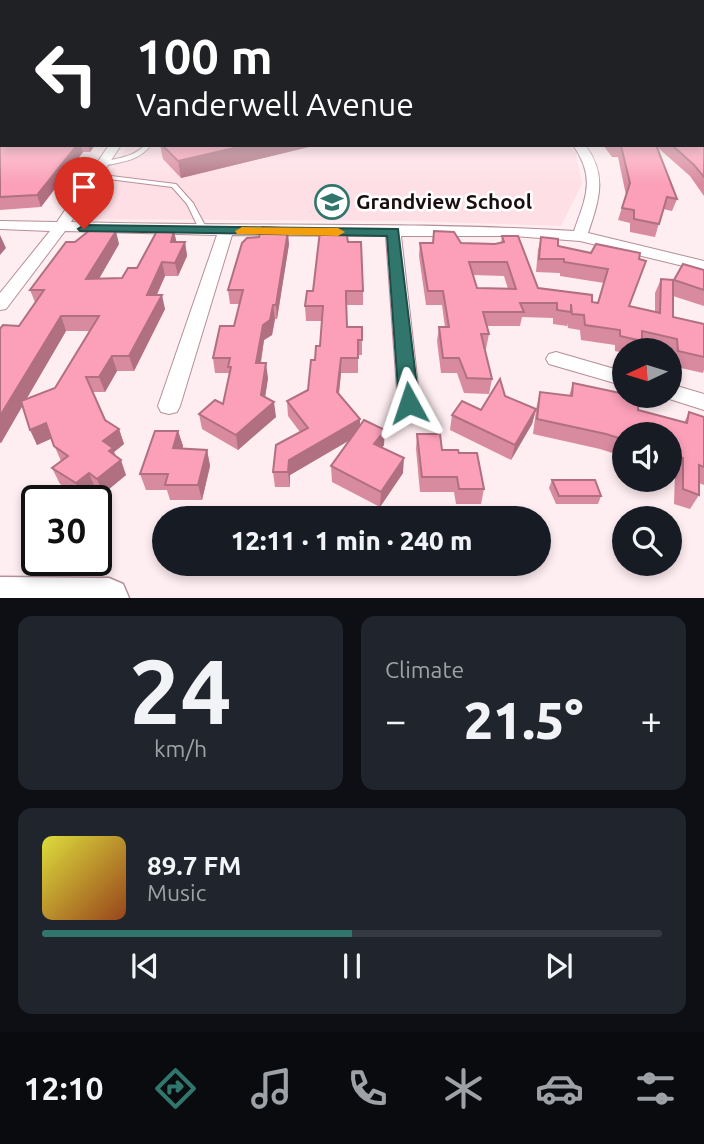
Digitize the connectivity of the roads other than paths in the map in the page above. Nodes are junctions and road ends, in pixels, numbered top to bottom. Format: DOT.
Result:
graph roads {
  1 [pos="115,147"];
  2 [pos="147,147"];
  3 [pos="581,147"];
  4 [pos="99,170"];
  5 [pos="0,225"];
  6 [pos="60,228"];
  7 [pos="204,231"];
  8 [pos="226,231"];
  9 [pos="393,232"];
  10 [pos="580,236"];
  11 [pos="704,266"];
  12 [pos="0,305"];
  13 [pos="556,359"];
  14 [pos="612,375"];
  15 [pos="682,396"];
  16 [pos="704,402"];
  17 [pos="409,403"];
  18 [pos="169,406"];
  19 [pos="0,597"];
  20 [pos="109,598"];
  1 -- 4 [label="street"];
  2 -- 4 [label="lane"];
  3 -- 10 [label="street"];
  4 -- 6 [label="street"];
  4 -- 7 [label="lane"];
  5 -- 6 [label="street"];
  6 -- 7 [label="street"];
  6 -- 12 [label="street"];
  7 -- 8 [label="street"];
  8 -- 9 [label="street"];
  8 -- 18 [label="street"];
  9 -- 10 [label="street"];
  9 -- 17 [label="street"];
  10 -- 11 [label="street"];
  13 -- 14 [label="street"];
  15 -- 16 [label="street"];
  19 -- 20 [label="main road"];
}
